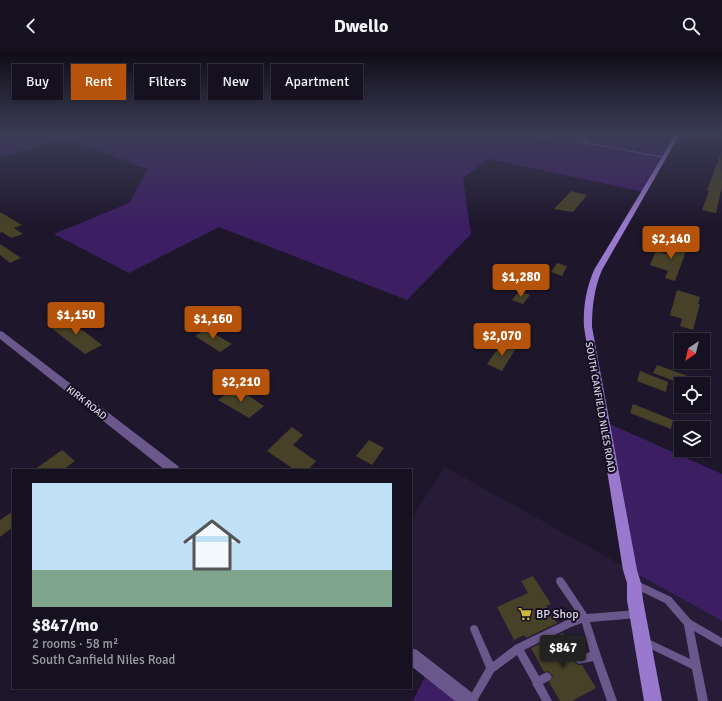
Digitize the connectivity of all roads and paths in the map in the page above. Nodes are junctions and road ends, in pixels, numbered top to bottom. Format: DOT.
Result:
graph roads {
  1 [pos="660,164"];
  2 [pos="0,334"];
  3 [pos="173,469"];
  4 [pos="560,581"];
  5 [pos="634,583"];
  6 [pos="637,614"];
  7 [pos="585,618"];
  8 [pos="688,623"];
  9 [pos="474,629"];
  10 [pos="642,640"];
  11 [pos="722,643"];
  12 [pos="518,648"];
  13 [pos="596,656"];
  14 [pos="412,657"];
  15 [pos="579,659"];
  16 [pos="696,666"];
  17 [pos="492,669"];
  18 [pos="547,677"];
  19 [pos="536,683"];
  20 [pos="470,701"];
  21 [pos="547,701"];
  22 [pos="612,701"];
  23 [pos="653,701"];
  24 [pos="703,701"];
  1 -- 5 [label="main road, SOUTH CANFIELD NILES ROAD"];
  2 -- 3 [label="street, KIRK ROAD"];
  4 -- 7 [label="lane"];
  5 -- 6 [label="main road, SOUTH CANFIELD NILES ROAD"];
  5 -- 8 [label="lane"];
  6 -- 7 [label="lane"];
  6 -- 10 [label="main road, SOUTH CANFIELD NILES ROAD"];
  7 -- 12 [label="lane"];
  7 -- 13 [label="lane"];
  8 -- 11 [label="lane"];
  8 -- 16 [label="lane"];
  9 -- 17 [label="lane"];
  10 -- 16 [label="lane"];
  10 -- 23 [label="main road, SOUTH CANFIELD NILES ROAD"];
  12 -- 17 [label="lane"];
  12 -- 19 [label="lane"];
  13 -- 15 [label="lane"];
  13 -- 22 [label="lane"];
  14 -- 20 [label="street"];
  16 -- 24 [label="lane"];
  17 -- 20 [label="lane"];
  18 -- 19 [label="lane"];
  19 -- 21 [label="lane"];
}
